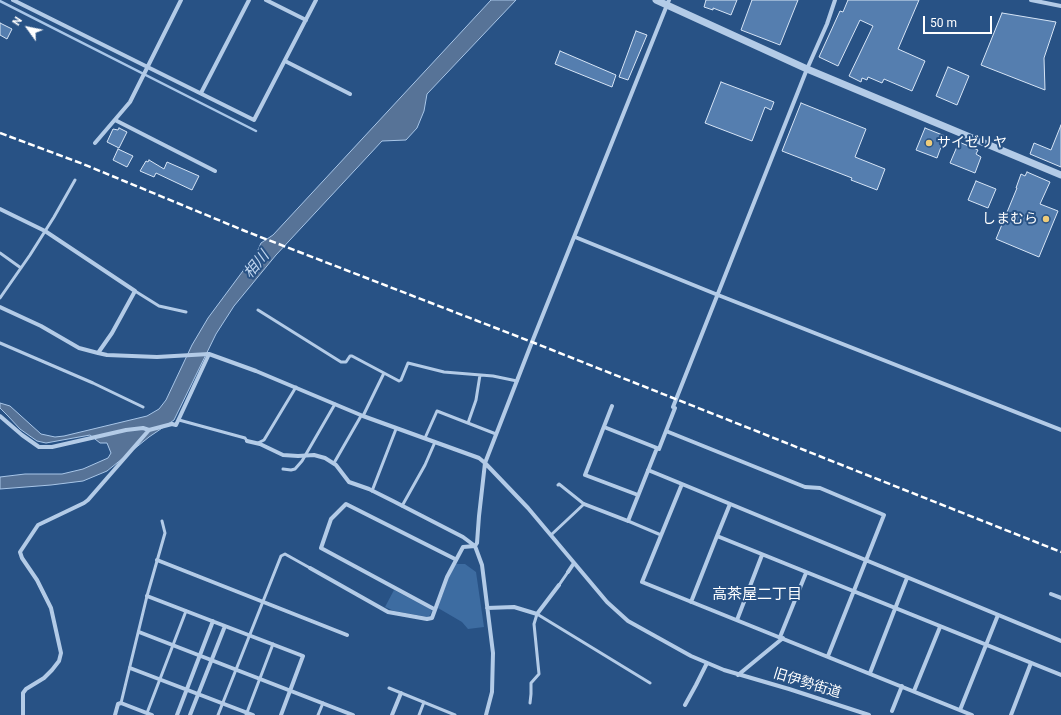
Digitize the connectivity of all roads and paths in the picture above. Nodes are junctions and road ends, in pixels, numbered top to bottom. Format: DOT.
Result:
graph roads {
  1 [pos="13,0"];
  2 [pos="181,0"];
  3 [pos="249,0"];
  4 [pos="266,0"];
  5 [pos="316,0"];
  6 [pos="656,0"];
  7 [pos="836,0"];
  8 [pos="1031,0"];
  9 [pos="668,3"];
  10 [pos="1061,6"];
  11 [pos="306,20"];
  12 [pos="285,62"];
  13 [pos="147,68"];
  14 [pos="807,69"];
  15 [pos="201,93"];
  16 [pos="350,94"];
  17 [pos="115,120"];
  18 [pos="95,142"];
  19 [pos="215,171"];
  20 [pos="1061,175"];
  21 [pos="75,180"];
  22 [pos="0,209"];
  23 [pos="45,231"];
  24 [pos="575,237"];
  25 [pos="0,253"];
  26 [pos="21,268"];
  27 [pos="135,291"];
  28 [pos="718,295"];
  29 [pos="0,298"];
  30 [pos="0,307"];
  31 [pos="258,310"];
  32 [pos="186,312"];
  33 [pos="0,343"];
  34 [pos="98,353"];
  35 [pos="209,354"];
  36 [pos="384,373"];
  37 [pos="480,375"];
  38 [pos="517,380"];
  39 [pos="296,387"];
  40 [pos="335,404"];
  41 [pos="612,406"];
  42 [pos="143,407"];
  43 [pos="0,416"];
  44 [pos="362,416"];
  45 [pos="179,420"];
  46 [pos="468,423"];
  47 [pos="604,427"];
  48 [pos="396,429"];
  49 [pos="149,430"];
  50 [pos="1061,430"];
  51 [pos="666,431"];
  52 [pos="496,434"];
  53 [pos="425,438"];
  54 [pos="247,441"];
  55 [pos="435,442"];
  56 [pos="258,443"];
  57 [pos="656,448"];
  58 [pos="305,456"];
  59 [pos="334,463"];
  60 [pos="486,464"];
  61 [pos="283,469"];
  62 [pos="648,470"];
  63 [pos="682,484"];
  64 [pos="558,485"];
  65 [pos="372,491"];
  66 [pos="638,495"];
  67 [pos="584,504"];
  68 [pos="730,504"];
  69 [pos="402,506"];
  70 [pos="162,521"];
  71 [pos="628,521"];
  72 [pos="551,535"];
  73 [pos="661,536"];
  74 [pos="717,536"];
  75 [pos="475,546"];
  76 [pos="762,555"];
  77 [pos="455,559"];
  78 [pos="157,560"];
  79 [pos="865,561"];
  80 [pos="574,563"];
  81 [pos="310,568"];
  82 [pos="568,572"];
  83 [pos="806,573"];
  84 [pos="907,578"];
  85 [pos="559,585"];
  86 [pos="853,591"];
  87 [pos="1051,594"];
  88 [pos="148,596"];
  89 [pos="1061,598"];
  90 [pos="262,602"];
  91 [pos="691,602"];
  92 [pos="487,608"];
  93 [pos="896,608"];
  94 [pos="434,609"];
  95 [pos="186,611"];
  96 [pos="537,614"];
  97 [pos="998,615"];
  98 [pos="736,620"];
  99 [pos="213,621"];
  100 [pos="225,626"];
  101 [pos="940,627"];
  102 [pos="139,632"];
  103 [pos="347,635"];
  104 [pos="249,636"];
  105 [pos="782,638"];
  106 [pos="1061,641"];
  107 [pos="273,644"];
  108 [pos="173,645"];
  109 [pos="986,645"];
  110 [pos="200,656"];
  111 [pos="828,656"];
  112 [pos="212,660"];
  113 [pos="707,663"];
  114 [pos="1031,663"];
  115 [pos="130,668"];
  116 [pos="236,670"];
  117 [pos="870,673"];
  118 [pos="738,675"];
  119 [pos="1061,675"];
  120 [pos="160,679"];
  121 [pos="260,679"];
  122 [pos="650,683"];
  123 [pos="902,686"];
  124 [pos="389,688"];
  125 [pos="187,689"];
  126 [pos="290,690"];
  127 [pos="914,692"];
  128 [pos="401,693"];
  129 [pos="198,694"];
  130 [pos="424,702"];
  131 [pos="121,703"];
  132 [pos="223,703"];
  133 [pos="323,703"];
  134 [pos="530,703"];
  135 [pos="684,705"];
  136 [pos="960,710"];
  137 [pos="892,711"];
  138 [pos="147,713"];
  139 [pos="446,713"];
  140 [pos="247,714"];
  141 [pos="347,714"];
  142 [pos="23,715"];
  143 [pos="115,715"];
  144 [pos="152,715"];
  145 [pos="177,715"];
  146 [pos="190,715"];
  147 [pos="218,715"];
  148 [pos="253,715"];
  149 [pos="281,715"];
  150 [pos="318,715"];
  151 [pos="353,715"];
  152 [pos="392,715"];
  153 [pos="419,715"];
  154 [pos="455,715"];
  155 [pos="486,715"];
  156 [pos="869,715"];
  157 [pos="972,715"];
  158 [pos="1011,715"];
  1 -- 13 [label="street"];
  2 -- 13 [label="street"];
  3 -- 15 [label="street"];
  4 -- 11 [label="street"];
  5 -- 11 [label="street"];
  6 -- 9 [label="street"];
  7 -- 14 [label="street"];
  8 -- 10 [label="street"];
  9 -- 14 [label="street"];
  9 -- 24 [label="street"];
  11 -- 12 [label="street"];
  12 -- 15 [label="street"];
  12 -- 16 [label="street"];
  13 -- 15 [label="street"];
  13 -- 17 [label="street"];
  14 -- 20 [label="street"];
  14 -- 28 [label="street"];
  17 -- 18 [label="street"];
  17 -- 19 [label="street"];
  21 -- 23 [label="lane"];
  22 -- 23 [label="street"];
  23 -- 26 [label="lane"];
  23 -- 27 [label="street"];
  24 -- 28 [label="street"];
  24 -- 38 [label="street"];
  25 -- 26 [label="lane"];
  26 -- 29 [label="lane"];
  27 -- 32 [label="lane"];
  27 -- 34 [label="street"];
  28 -- 50 [label="street"];
  28 -- 51 [label="street"];
  30 -- 34 [label="street"];
  31 -- 36 [label="lane"];
  33 -- 42 [label="lane"];
  34 -- 35 [label="street"];
  35 -- 39 [label="street, 旧伊勢街道"];
  35 -- 45 [label="street"];
  36 -- 37 [label="lane"];
  36 -- 44 [label="lane"];
  37 -- 38 [label="lane"];
  37 -- 46 [label="lane"];
  38 -- 52 [label="street"];
  39 -- 40 [label="street, 旧伊勢街道"];
  39 -- 56 [label="lane"];
  40 -- 44 [label="street, 旧伊勢街道"];
  40 -- 58 [label="lane"];
  41 -- 47 [label="street"];
  43 -- 49 [label="street"];
  44 -- 48 [label="street, 旧伊勢街道"];
  44 -- 59 [label="lane"];
  45 -- 49 [label="street"];
  45 -- 54 [label="lane"];
  46 -- 52 [label="lane"];
  46 -- 53 [label="lane"];
  47 -- 57 [label="street"];
  47 -- 66 [label="street"];
  48 -- 53 [label="street, 旧伊勢街道"];
  48 -- 65 [label="lane"];
  49 -- 142 [label="street"];
  51 -- 57 [label="street"];
  51 -- 79 [label="street"];
  52 -- 60 [label="street"];
  53 -- 55 [label="street, 旧伊勢街道"];
  54 -- 56 [label="street"];
  55 -- 60 [label="street, 旧伊勢街道"];
  55 -- 69 [label="lane"];
  56 -- 58 [label="street"];
  57 -- 62 [label="street"];
  58 -- 59 [label="street"];
  58 -- 61 [label="lane"];
  59 -- 65 [label="street"];
  60 -- 72 [label="street, 旧伊勢街道"];
  60 -- 75 [label="street"];
  62 -- 63 [label="street"];
  62 -- 66 [label="street"];
  63 -- 68 [label="street"];
  63 -- 73 [label="street"];
  64 -- 67 [label="lane"];
  65 -- 69 [label="street"];
  66 -- 71 [label="street"];
  67 -- 71 [label="street"];
  67 -- 72 [label="lane"];
  68 -- 74 [label="street"];
  68 -- 79 [label="street"];
  69 -- 75 [label="street"];
  70 -- 78 [label="lane"];
  71 -- 73 [label="lane"];
  72 -- 80 [label="street, 旧伊勢街道"];
  73 -- 91 [label="street"];
  74 -- 76 [label="street"];
  74 -- 91 [label="street"];
  75 -- 77 [label="street"];
  75 -- 92 [label="street"];
  76 -- 83 [label="street"];
  76 -- 98 [label="street"];
  77 -- 94 [label="street"];
  77 -- 94 [label="street"];
  78 -- 88 [label="lane"];
  78 -- 90 [label="street"];
  79 -- 84 [label="street"];
  79 -- 86 [label="street"];
  80 -- 82 [label="street"];
  80 -- 113 [label="street, 旧伊勢街道"];
  81 -- 90 [label="lane"];
  81 -- 94 [label="street"];
  82 -- 85 [label="lane"];
  83 -- 86 [label="street"];
  83 -- 105 [label="street"];
  84 -- 93 [label="street"];
  84 -- 97 [label="street"];
  85 -- 96 [label="street"];
  86 -- 93 [label="street"];
  86 -- 111 [label="street"];
  87 -- 89 [label="street"];
  88 -- 95 [label="street"];
  88 -- 102 [label="lane"];
  90 -- 103 [label="street"];
  90 -- 104 [label="lane"];
  91 -- 98 [label="street"];
  92 -- 96 [label="street"];
  92 -- 155 [label="street"];
  93 -- 101 [label="street"];
  93 -- 117 [label="street"];
  95 -- 99 [label="street"];
  95 -- 108 [label="lane"];
  96 -- 122 [label="lane"];
  96 -- 134 [label="lane"];
  97 -- 106 [label="street"];
  97 -- 109 [label="street"];
  98 -- 105 [label="street"];
  99 -- 100 [label="street"];
  99 -- 110 [label="street"];
  100 -- 104 [label="street"];
  100 -- 112 [label="street"];
  101 -- 109 [label="street"];
  101 -- 127 [label="street"];
  102 -- 108 [label="street"];
  102 -- 115 [label="lane"];
  104 -- 107 [label="street"];
  104 -- 116 [label="lane"];
  105 -- 111 [label="street"];
  105 -- 118 [label="street"];
  107 -- 121 [label="lane"];
  107 -- 126 [label="street"];
  108 -- 110 [label="street"];
  108 -- 120 [label="lane"];
  109 -- 114 [label="street"];
  109 -- 136 [label="street"];
  110 -- 112 [label="street"];
  110 -- 125 [label="street"];
  111 -- 117 [label="street"];
  112 -- 116 [label="street"];
  112 -- 129 [label="street"];
  113 -- 118 [label="street, 旧伊勢街道"];
  113 -- 135 [label="street"];
  114 -- 119 [label="street"];
  114 -- 158 [label="street"];
  115 -- 120 [label="street"];
  115 -- 131 [label="lane"];
  116 -- 121 [label="street"];
  116 -- 132 [label="lane"];
  117 -- 123 [label="street"];
  118 -- 156 [label="street, 旧伊勢街道"];
  120 -- 125 [label="street"];
  120 -- 138 [label="lane"];
  121 -- 126 [label="street"];
  121 -- 140 [label="lane"];
  123 -- 127 [label="street"];
  123 -- 137 [label="street"];
  124 -- 128 [label="lane"];
  125 -- 129 [label="street"];
  125 -- 145 [label="street"];
  126 -- 133 [label="street"];
  126 -- 149 [label="street"];
  127 -- 136 [label="street"];
  128 -- 130 [label="lane"];
  128 -- 152 [label="street"];
  129 -- 132 [label="street"];
  129 -- 146 [label="street"];
  130 -- 139 [label="lane"];
  130 -- 153 [label="lane"];
  131 -- 138 [label="street"];
  131 -- 143 [label="street"];
  132 -- 140 [label="street"];
  132 -- 147 [label="lane"];
  133 -- 141 [label="street"];
  133 -- 150 [label="lane"];
  136 -- 157 [label="street"];
  138 -- 144 [label="street"];
  139 -- 154 [label="lane"];
  140 -- 148 [label="street"];
  141 -- 151 [label="street"];
}
